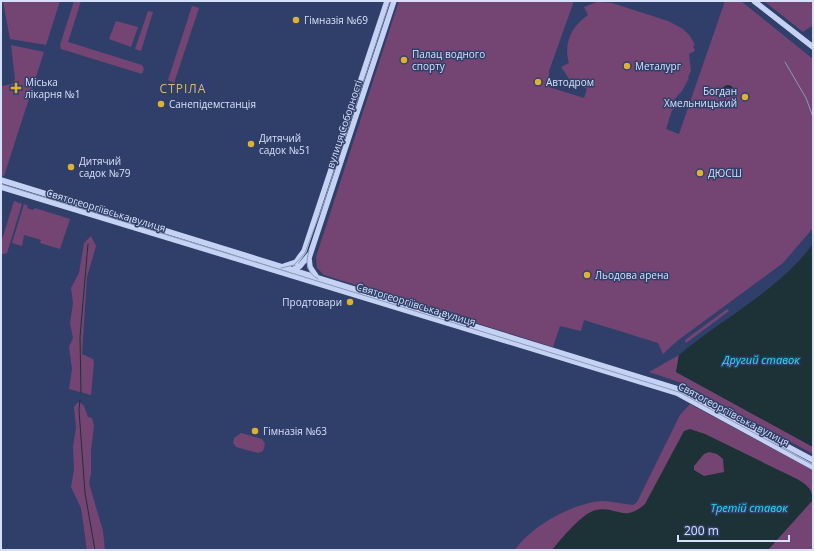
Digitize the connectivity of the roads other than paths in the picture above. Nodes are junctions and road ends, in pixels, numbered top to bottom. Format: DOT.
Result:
graph roads {
  1 [pos="387,1"];
  2 [pos="394,1"];
  3 [pos="754,1"];
  4 [pos="813,47"];
  5 [pos="1,180"];
  6 [pos="1,187"];
  7 [pos="304,251"];
  8 [pos="311,253"];
  9 [pos="303,263"];
  10 [pos="280,269"];
  11 [pos="293,270"];
  12 [pos="306,273"];
  13 [pos="317,276"];
  14 [pos="315,283"];
  15 [pos="813,460"];
  16 [pos="813,467"];
  1 -- 7 [label="main road, вулиця Соборності"];
  2 -- 8 [label="main road, вулиця Соборності"];
  3 -- 4 [label="main road"];
  5 -- 10 [label="main road, Святогеоргіївська вулиця"];
  6 -- 10 [label="main road, Святогеоргіївська вулиця"];
  7 -- 9 [label="main road, вулиця Соборності"];
  7 -- 10 [label="main road"];
  8 -- 9 [label="main road"];
  8 -- 13 [label="main road"];
  9 -- 11 [label="main road"];
  9 -- 12 [label="main road"];
  10 -- 11 [label="main road"];
  10 -- 14 [label="main road, Святогеоргіївська вулиця"];
  11 -- 12 [label="main road, Святогеоргіївська вулиця"];
  12 -- 13 [label="main road, Святогеоргіївська вулиця"];
  12 -- 14 [label="main road"];
  13 -- 15 [label="main road, Святогеоргіївська вулиця"];
  14 -- 16 [label="main road, Святогеоргіївська вулиця"];
}
